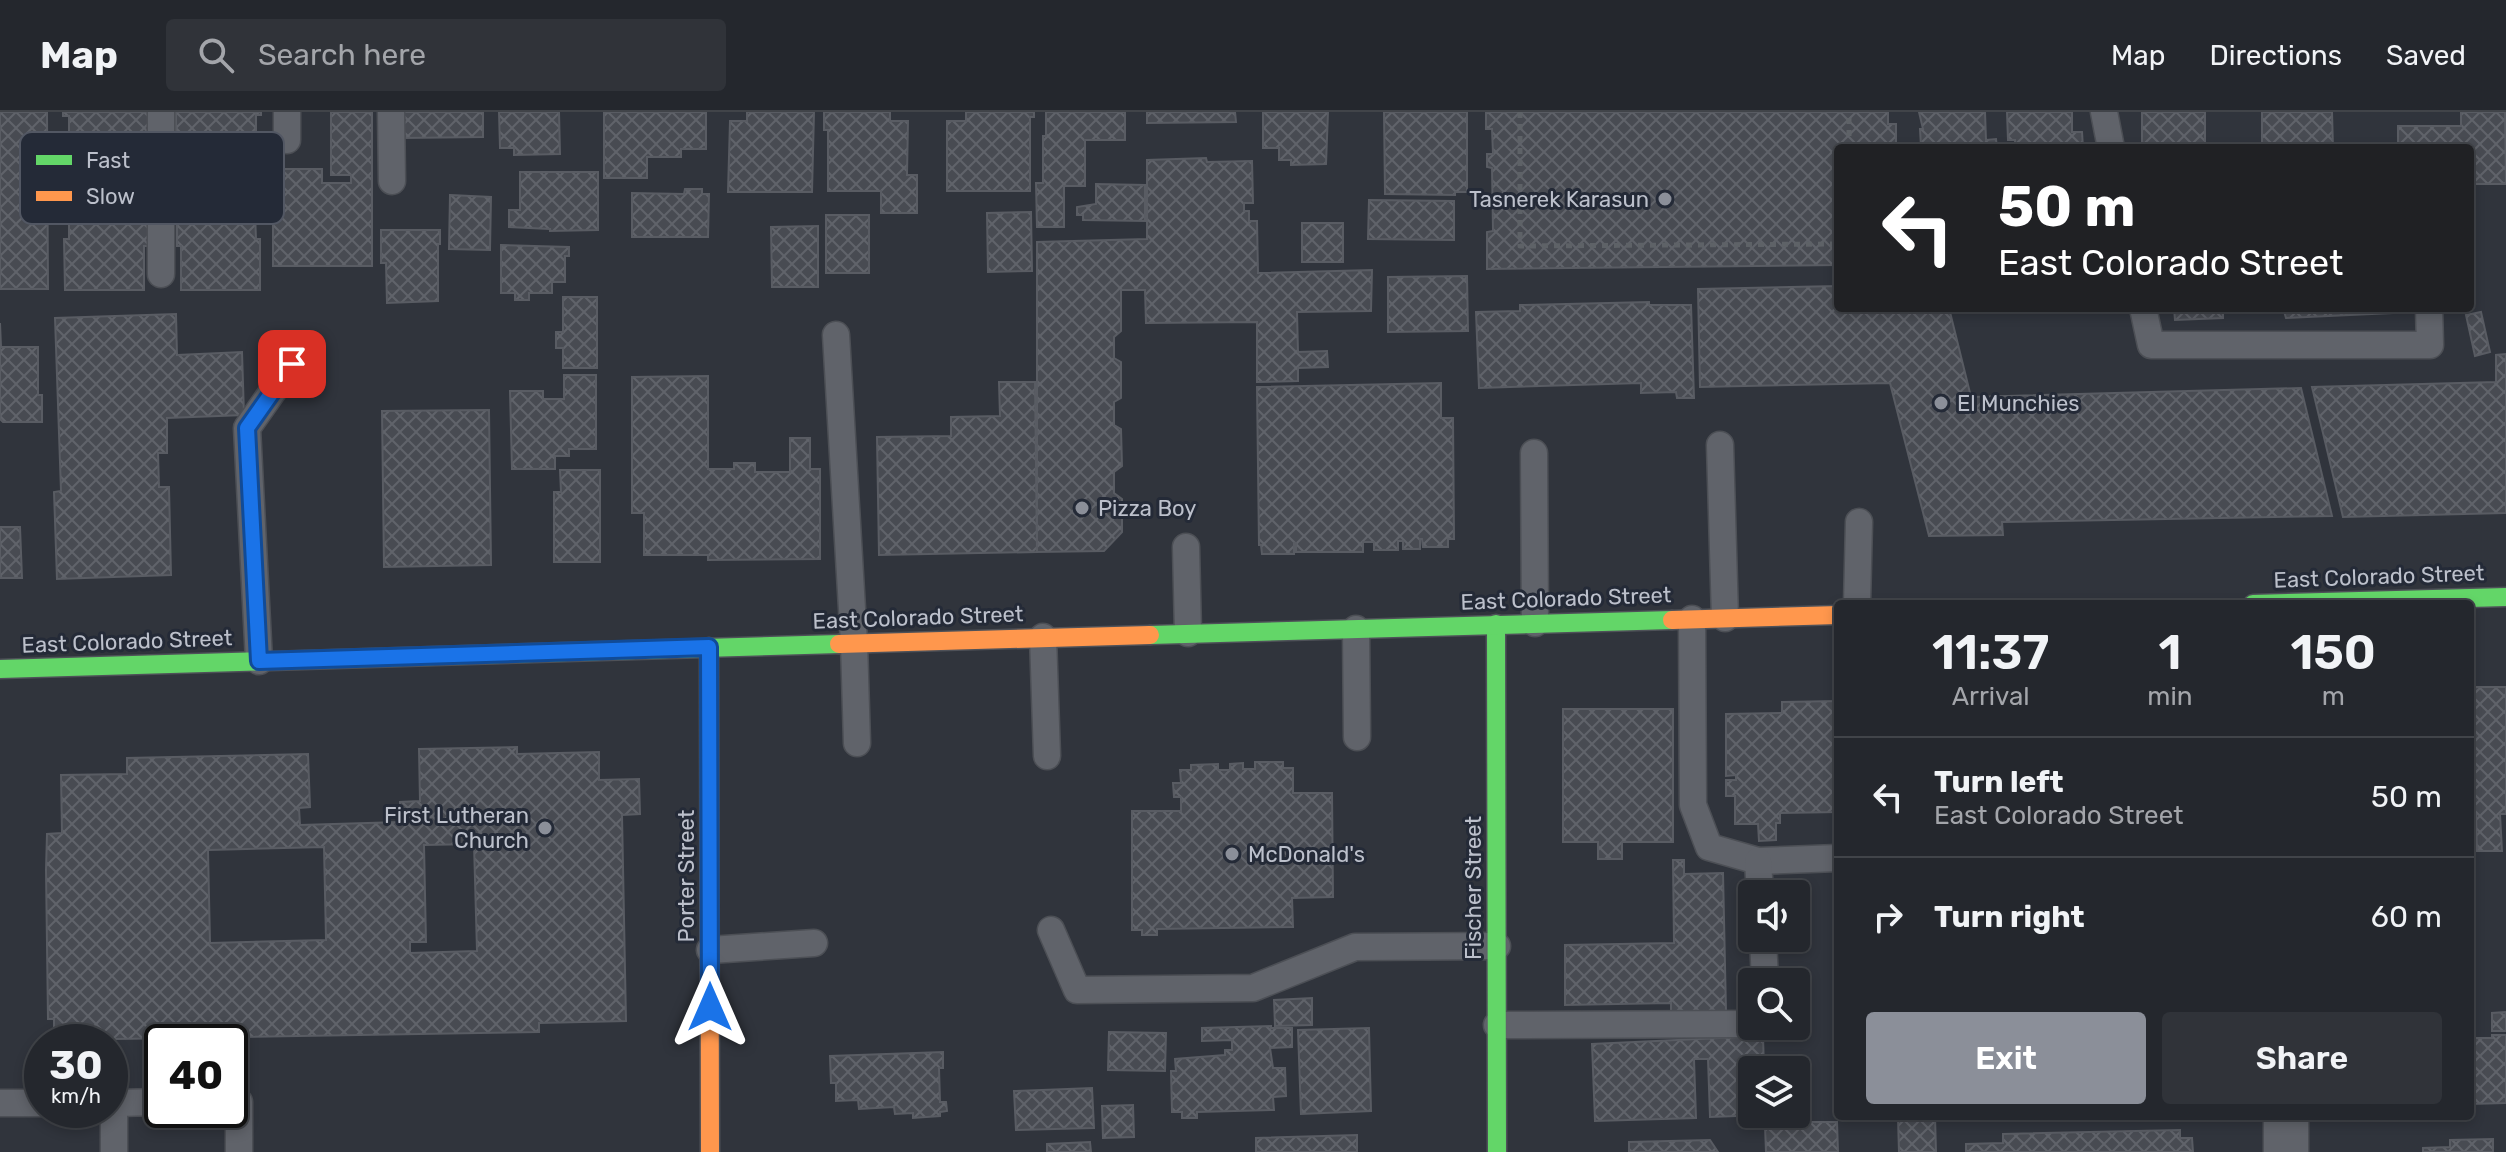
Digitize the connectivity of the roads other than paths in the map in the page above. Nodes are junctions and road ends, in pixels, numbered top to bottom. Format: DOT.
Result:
graph roads {
  1 [pos="287,112"];
  2 [pos="391,112"];
  3 [pos="2104,112"];
  4 [pos="287,140"];
  5 [pos="2110,144"];
  6 [pos="392,181"];
  7 [pos="161,224"];
  8 [pos="161,274"];
  9 [pos="2144,312"];
  10 [pos="2429,312"];
  11 [pos="836,335"];
  12 [pos="292,364"];
  13 [pos="1720,445"];
  14 [pos="1534,453"];
  15 [pos="1859,522"];
  16 [pos="1186,547"];
  17 [pos="2506,597"];
  18 [pos="1857,600"];
  19 [pos="2411,600"];
  20 [pos="1834,615"];
  21 [pos="1725,618"];
  22 [pos="1692,619"];
  23 [pos="1535,623"];
  24 [pos="1496,624"];
  25 [pos="1356,629"];
  26 [pos="1188,633"];
  27 [pos="1043,637"];
  28 [pos="854,643"];
  29 [pos="709,647"];
  30 [pos="259,661"];
  31 [pos="0,669"];
  32 [pos="1357,737"];
  33 [pos="857,743"];
  34 [pos="1047,756"];
  35 [pos="1834,858"];
  36 [pos="1758,861"];
  37 [pos="1759,880"];
  38 [pos="1051,930"];
  39 [pos="814,943"];
  40 [pos="1497,946"];
  41 [pos="710,950"];
  42 [pos="1738,1024"];
  43 [pos="1497,1025"];
  44 [pos="0,1103"];
  45 [pos="24,1103"];
  46 [pos="2286,1120"];
  47 [pos="113,1128"];
  48 [pos="239,1128"];
  49 [pos="114,1152"];
  50 [pos="239,1152"];
  51 [pos="710,1152"];
  52 [pos="1497,1152"];
  53 [pos="2286,1152"];
  1 -- 4 [label="lane"];
  2 -- 6 [label="lane"];
  3 -- 5 [label="lane"];
  7 -- 8 [label="lane"];
  9 -- 10 [label="lane"];
  11 -- 28 [label="lane"];
  12 -- 30 [label="lane"];
  13 -- 21 [label="lane"];
  14 -- 23 [label="lane"];
  15 -- 18 [label="lane"];
  16 -- 26 [label="lane"];
  17 -- 19 [label="main road, East Colorado Street"];
  20 -- 21 [label="main road, East Colorado Street"];
  21 -- 22 [label="main road, East Colorado Street"];
  22 -- 23 [label="main road, East Colorado Street"];
  22 -- 36 [label="lane"];
  23 -- 24 [label="main road, East Colorado Street"];
  24 -- 25 [label="main road, East Colorado Street"];
  24 -- 40 [label="main road, Fischer Street"];
  25 -- 26 [label="main road, East Colorado Street"];
  25 -- 32 [label="lane"];
  26 -- 27 [label="main road, East Colorado Street"];
  27 -- 28 [label="main road, East Colorado Street"];
  27 -- 34 [label="lane"];
  28 -- 29 [label="main road, East Colorado Street"];
  28 -- 33 [label="lane"];
  29 -- 30 [label="main road, East Colorado Street"];
  29 -- 41 [label="main road, Porter Street"];
  30 -- 31 [label="main road, East Colorado Street"];
  35 -- 36 [label="lane"];
  36 -- 37 [label="lane"];
  38 -- 40 [label="lane"];
  39 -- 41 [label="lane"];
  40 -- 43 [label="main road, Fischer Street"];
  41 -- 51 [label="main road, Porter Street"];
  42 -- 43 [label="lane"];
  43 -- 52 [label="main road, Fischer Street"];
  44 -- 45 [label="lane"];
  46 -- 53 [label="street"];
  47 -- 49 [label="lane"];
  48 -- 50 [label="lane"];
}
